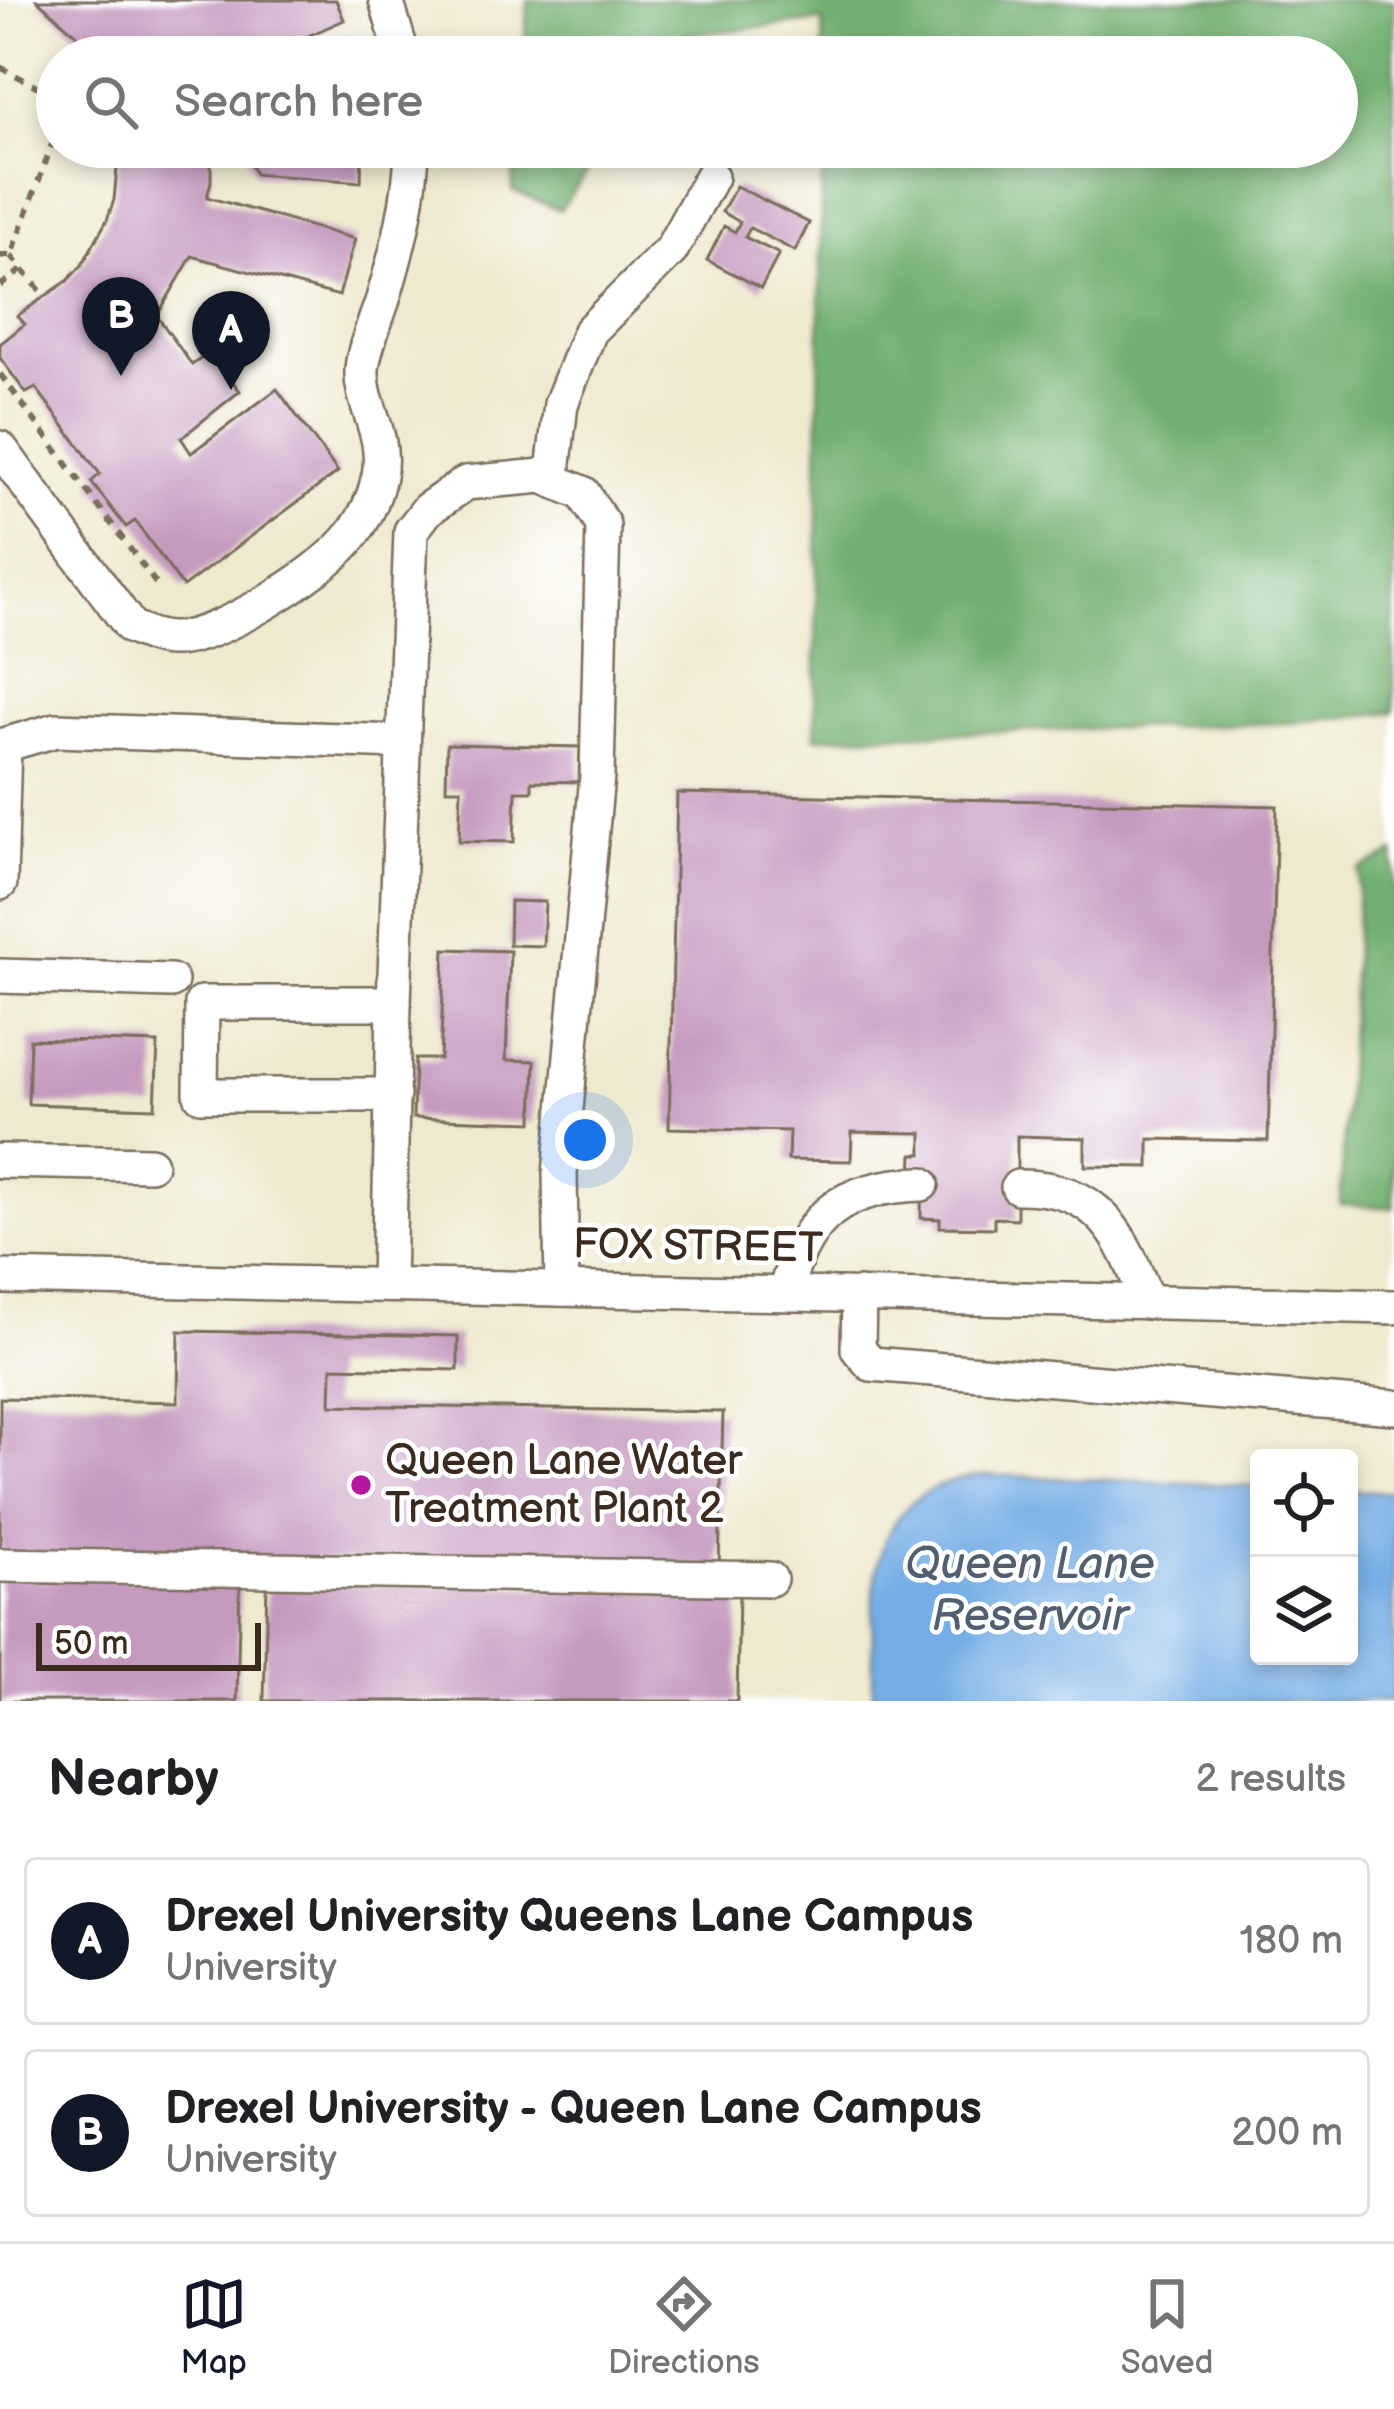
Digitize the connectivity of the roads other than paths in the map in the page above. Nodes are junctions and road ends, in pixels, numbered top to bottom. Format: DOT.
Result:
graph roads {
  1 [pos="386,0"];
  2 [pos="397,36"];
  3 [pos="409,168"];
  4 [pos="711,177"];
  5 [pos="0,448"];
  6 [pos="552,480"];
  7 [pos="401,742"];
  8 [pos="0,883"];
  9 [pos="0,976"];
  10 [pos="171,981"];
  11 [pos="394,1003"];
  12 [pos="393,1095"];
  13 [pos="0,1161"];
  14 [pos="150,1164"];
  15 [pos="922,1184"];
  16 [pos="1018,1187"];
  17 [pos="0,1277"];
  18 [pos="388,1285"];
  19 [pos="562,1288"];
  20 [pos="785,1293"];
  21 [pos="860,1295"];
  22 [pos="1147,1302"];
  23 [pos="1394,1307"];
  24 [pos="1394,1407"];
  25 [pos="0,1565"];
  26 [pos="770,1580"];
  1 -- 2 [label="street"];
  3 -- 5 [label="street"];
  4 -- 6 [label="street"];
  6 -- 7 [label="street"];
  6 -- 19 [label="street"];
  7 -- 8 [label="street"];
  7 -- 11 [label="street"];
  9 -- 10 [label="street"];
  11 -- 12 [label="street"];
  11 -- 12 [label="street"];
  12 -- 18 [label="street"];
  13 -- 14 [label="street"];
  15 -- 20 [label="street"];
  16 -- 22 [label="street"];
  17 -- 18 [label="street, FOX STREET"];
  18 -- 19 [label="street, FOX STREET"];
  19 -- 20 [label="street, FOX STREET"];
  20 -- 21 [label="street, FOX STREET"];
  21 -- 22 [label="street, FOX STREET"];
  21 -- 24 [label="street"];
  22 -- 23 [label="street, FOX STREET"];
  25 -- 26 [label="street"];
}
